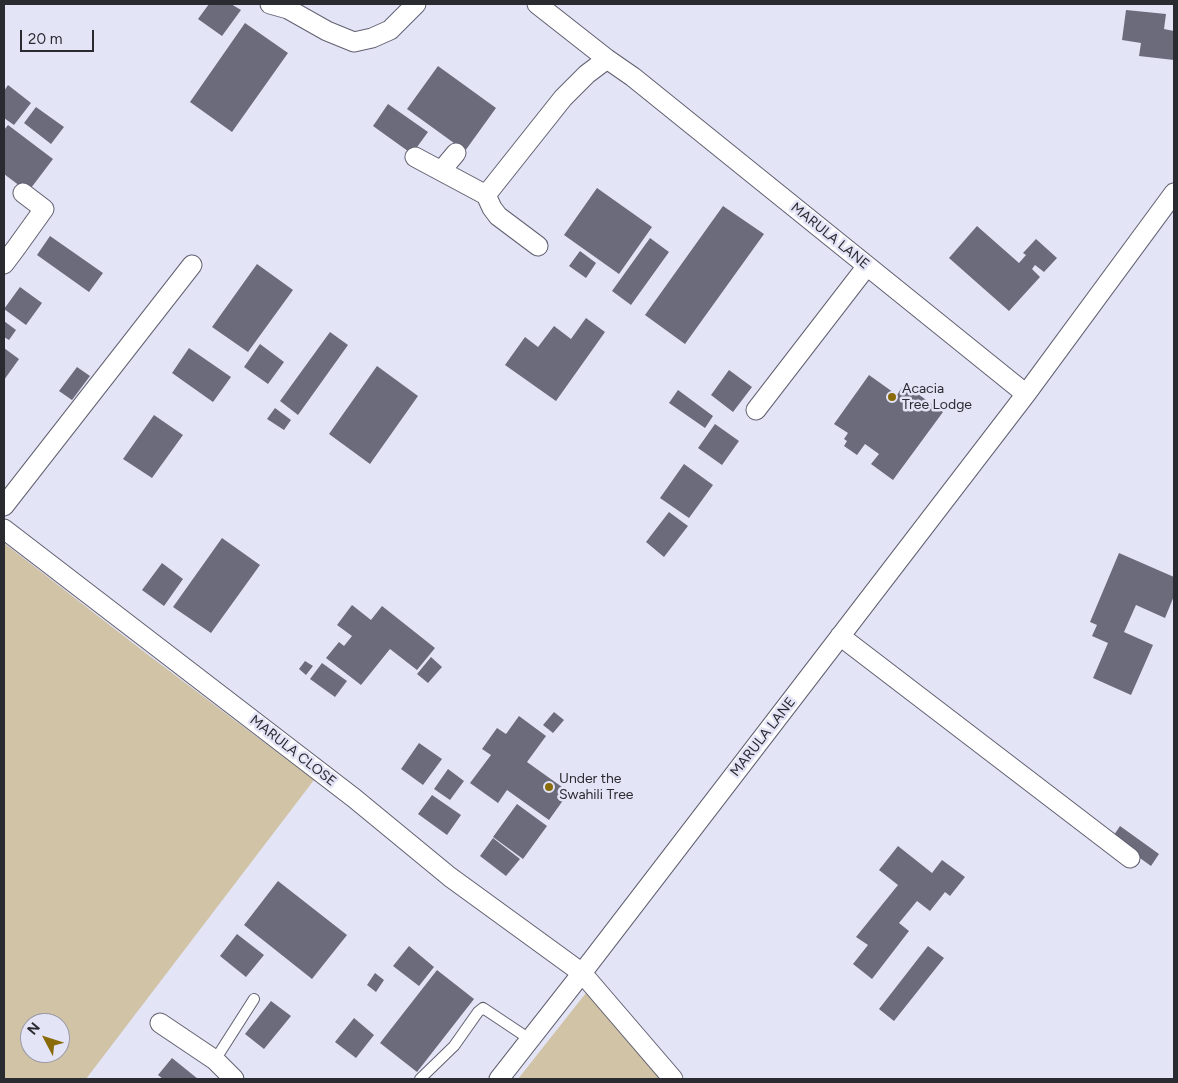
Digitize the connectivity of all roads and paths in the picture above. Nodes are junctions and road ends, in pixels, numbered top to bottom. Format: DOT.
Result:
graph roads {
  1 [pos="270,4"];
  2 [pos="416,4"];
  3 [pos="537,4"];
  4 [pos="607,59"];
  5 [pos="456,153"];
  6 [pos="416,157"];
  7 [pos="441,171"];
  8 [pos="23,193"];
  9 [pos="1174,193"];
  10 [pos="486,195"];
  11 [pos="538,246"];
  12 [pos="4,264"];
  13 [pos="192,265"];
  14 [pos="867,266"];
  15 [pos="1026,394"];
  16 [pos="756,410"];
  17 [pos="4,506"];
  18 [pos="4,529"];
  19 [pos="840,636"];
  20 [pos="1130,858"];
  21 [pos="582,973"];
  22 [pos="254,999"];
  23 [pos="160,1022"];
  24 [pos="530,1040"];
  25 [pos="215,1060"];
  26 [pos="234,1079"];
  27 [pos="420,1079"];
  28 [pos="499,1079"];
  29 [pos="673,1079"];
  1 -- 2 [label="street"];
  3 -- 4 [label="street, MARULA LANE"];
  4 -- 10 [label="street"];
  4 -- 14 [label="street, MARULA LANE"];
  5 -- 7 [label="street"];
  6 -- 7 [label="street"];
  7 -- 10 [label="street"];
  8 -- 12 [label="street"];
  9 -- 15 [label="street, MARULA LANE"];
  10 -- 11 [label="street"];
  13 -- 17 [label="street"];
  14 -- 15 [label="street, MARULA LANE"];
  14 -- 16 [label="street"];
  15 -- 19 [label="street, MARULA LANE"];
  18 -- 21 [label="street, MARULA CLOSE"];
  19 -- 20 [label="street"];
  19 -- 21 [label="street, MARULA LANE"];
  21 -- 24 [label="street, MARULA LANE"];
  21 -- 29 [label="street, MARULA CLOSE"];
  22 -- 25 [label="lane"];
  23 -- 25 [label="street"];
  24 -- 27 [label="lane"];
  24 -- 28 [label="street, MARULA LANE"];
  25 -- 26 [label="street"];
}
